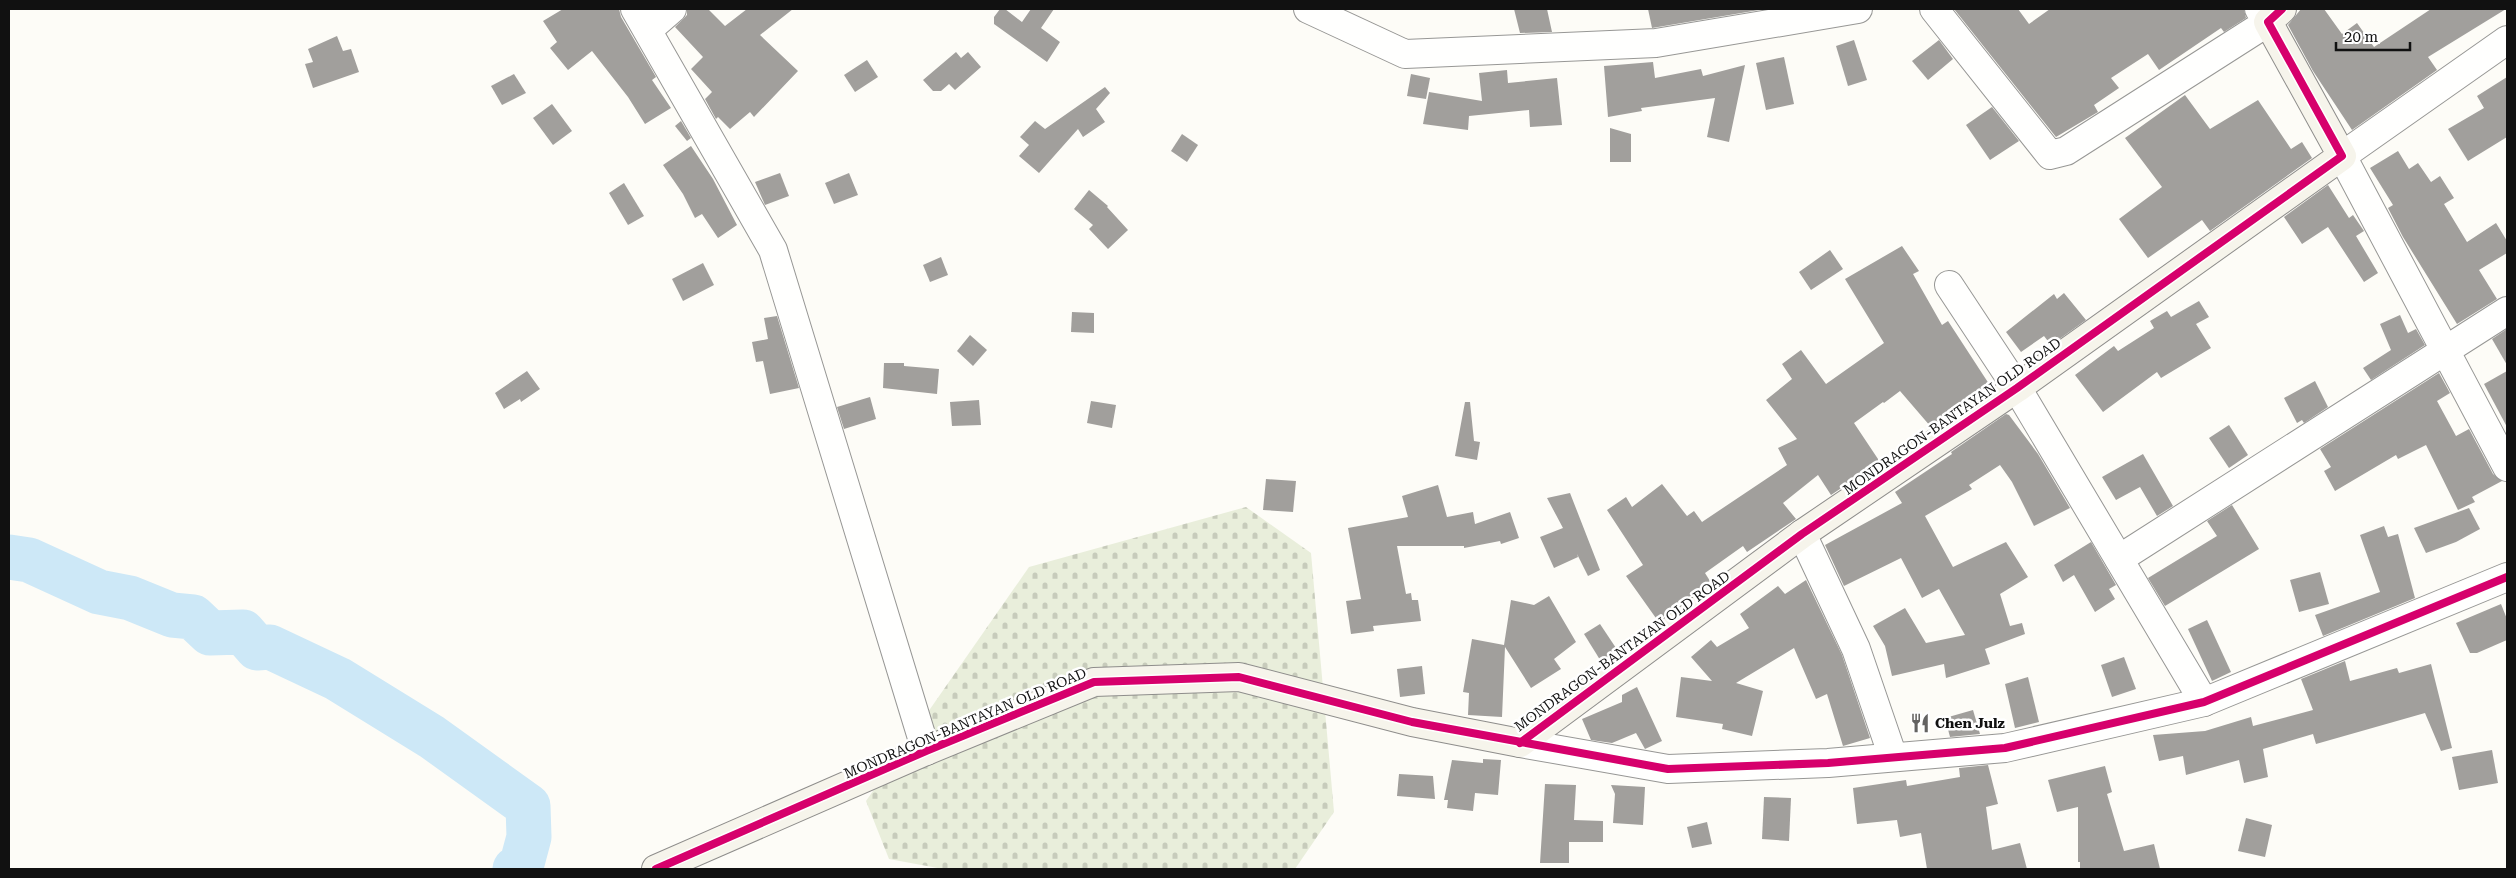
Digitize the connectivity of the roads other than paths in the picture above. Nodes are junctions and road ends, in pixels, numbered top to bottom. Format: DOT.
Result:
graph roads {
  1 [pos="672,9"];
  2 [pos="1308,9"];
  3 [pos="1858,9"];
  4 [pos="1934,9"];
  5 [pos="2270,13"];
  6 [pos="642,19"];
  7 [pos="2507,40"];
  8 [pos="2342,156"];
  9 [pos="1950,286"];
  10 [pos="2507,311"];
  11 [pos="2448,351"];
  12 [pos="2017,388"];
  13 [pos="2507,467"];
  14 [pos="1802,534"];
  15 [pos="2119,559"];
  16 [pos="2507,576"];
  17 [pos="2204,702"];
  18 [pos="1520,743"];
  19 [pos="926,751"];
  20 [pos="1893,757"];
  21 [pos="656,869"];
  1 -- 6 [label="street"];
  2 -- 3 [label="street"];
  4 -- 5 [label="street"];
  5 -- 8 [label="street"];
  6 -- 19 [label="street"];
  7 -- 8 [label="street"];
  8 -- 11 [label="street"];
  8 -- 12 [label="street, MONDRAGON-BANTAYAN OLD ROAD"];
  9 -- 12 [label="street"];
  10 -- 11 [label="street"];
  11 -- 13 [label="street"];
  11 -- 15 [label="street"];
  12 -- 14 [label="street, MONDRAGON-BANTAYAN OLD ROAD"];
  12 -- 15 [label="street"];
  14 -- 18 [label="street, MONDRAGON-BANTAYAN OLD ROAD"];
  14 -- 20 [label="street"];
  15 -- 17 [label="street"];
  16 -- 17 [label="street"];
  17 -- 20 [label="street"];
  18 -- 19 [label="street, MONDRAGON-BANTAYAN OLD ROAD"];
  18 -- 20 [label="street"];
  19 -- 21 [label="street, MONDRAGON-BANTAYAN OLD ROAD"];
}
